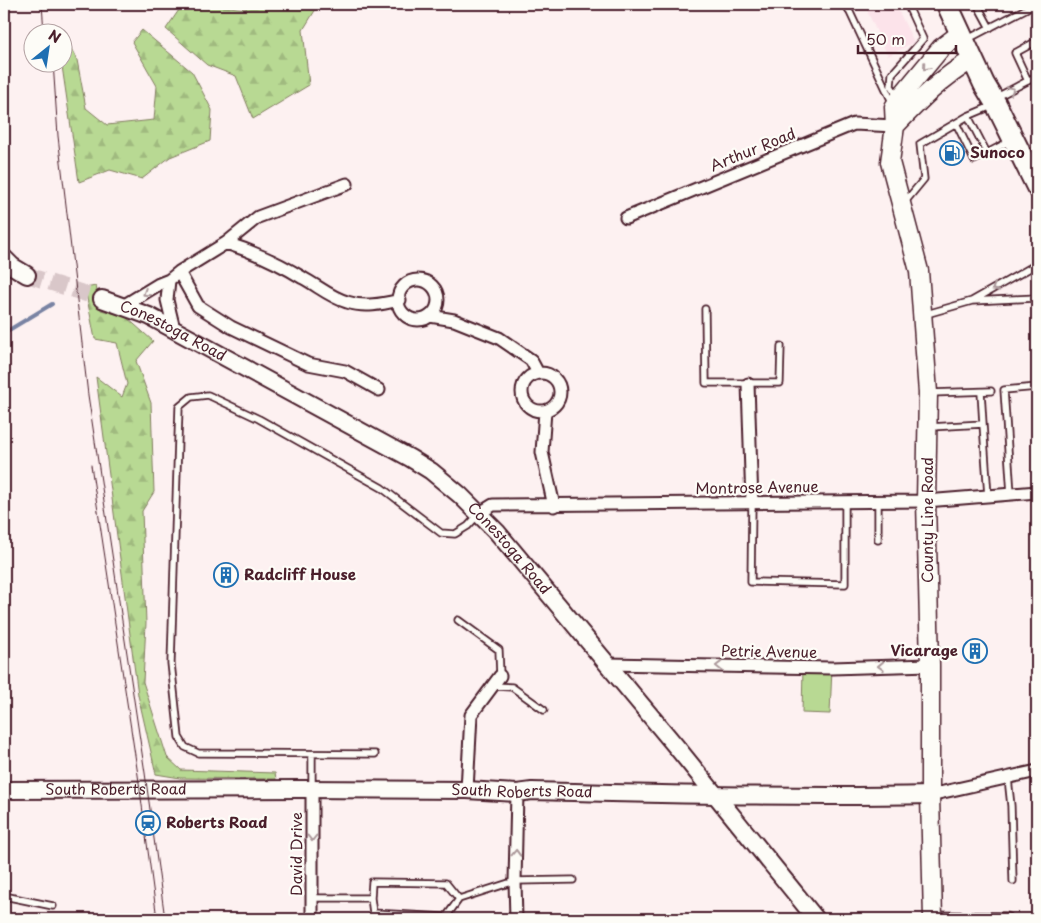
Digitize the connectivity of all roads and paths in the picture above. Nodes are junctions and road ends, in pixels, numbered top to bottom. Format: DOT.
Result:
graph roads {
  1 [pos="846,4"];
  2 [pos="907,4"];
  3 [pos="947,4"];
  4 [pos="977,4"];
  5 [pos="1034,4"];
  6 [pos="990,28"];
  7 [pos="962,37"];
  8 [pos="1037,41"];
  9 [pos="972,60"];
  10 [pos="1037,76"];
  11 [pos="1028,81"];
  12 [pos="995,102"];
  13 [pos="897,103"];
  14 [pos="968,116"];
  15 [pos="956,123"];
  16 [pos="895,126"];
  17 [pos="1014,139"];
  18 [pos="987,153"];
  19 [pos="347,184"];
  20 [pos="1037,187"];
  21 [pos="902,205"];
  22 [pos="626,218"];
  23 [pos="226,243"];
  24 [pos="4,258"];
  25 [pos="1037,264"];
  26 [pos="179,272"];
  27 [pos="27,275"];
  28 [pos="169,280"];
  29 [pos="1037,298"];
  30 [pos="102,299"];
  31 [pos="400,300"];
  32 [pos="972,301"];
  33 [pos="123,306"];
  34 [pos="705,309"];
  35 [pos="430,316"];
  36 [pos="922,316"];
  37 [pos="174,329"];
  38 [pos="781,346"];
  39 [pos="538,373"];
  40 [pos="748,384"];
  41 [pos="1037,387"];
  42 [pos="380,390"];
  43 [pos="991,391"];
  44 [pos="981,392"];
  45 [pos="928,393"];
  46 [pos="545,411"];
  47 [pos="983,424"];
  48 [pos="928,427"];
  49 [pos="1037,492"];
  50 [pos="1011,494"];
  51 [pos="988,496"];
  52 [pos="926,500"];
  53 [pos="878,501"];
  54 [pos="845,502"];
  55 [pos="752,503"];
  56 [pos="554,506"];
  57 [pos="480,513"];
  58 [pos="878,540"];
  59 [pos="458,620"];
  60 [pos="607,664"];
  61 [pos="930,665"];
  62 [pos="500,676"];
  63 [pos="493,686"];
  64 [pos="544,710"];
  65 [pos="312,754"];
  66 [pos="375,754"];
  67 [pos="1037,771"];
  68 [pos="1008,778"];
  69 [pos="312,789"];
  70 [pos="4,790"];
  71 [pos="467,790"];
  72 [pos="517,793"];
  73 [pos="930,795"];
  74 [pos="716,796"];
  75 [pos="515,880"];
  76 [pos="573,880"];
  77 [pos="1012,881"];
  78 [pos="4,896"];
  79 [pos="312,898"];
  80 [pos="371,898"];
  81 [pos="459,899"];
  82 [pos="54,906"];
  83 [pos="933,917"];
  84 [pos="312,919"];
  85 [pos="516,919"];
  86 [pos="816,919"];
  87 [pos="1010,919"];
  1 -- 13 [label="lane"];
  2 -- 13 [label="lane"];
  3 -- 7 [label="highway"];
  4 -- 6 [label="lane"];
  5 -- 6 [label="lane"];
  6 -- 7 [label="lane"];
  7 -- 9 [label="highway"];
  7 -- 13 [label="main road, one-way"];
  8 -- 11 [label="lane"];
  9 -- 12 [label="highway"];
  9 -- 16 [label="main road"];
  10 -- 11 [label="lane"];
  12 -- 11 [label="lane, one-way"];
  12 -- 14 [label="lane"];
  12 -- 17 [label="highway"];
  13 -- 16 [label="main road, County Line Road"];
  14 -- 15 [label="lane"];
  14 -- 18 [label="lane"];
  15 -- 18 [label="lane"];
  15 -- 21 [label="lane"];
  16 -- 21 [label="main road, County Line Road"];
  16 -- 22 [label="street, Arthur Road"];
  17 -- 18 [label="lane"];
  17 -- 20 [label="highway"];
  19 -- 23 [label="street"];
  21 -- 36 [label="main road, County Line Road"];
  23 -- 26 [label="street"];
  23 -- 31 [label="street"];
  24 -- 27 [label="main road"];
  25 -- 32 [label="lane, one-way"];
  26 -- 28 [label="street"];
  26 -- 42 [label="street"];
  28 -- 33 [label="street, one-way"];
  28 -- 37 [label="street"];
  29 -- 32 [label="lane"];
  30 -- 33 [label="main road, Conestoga Road"];
  31 -- 35 [label="street"];
  31 -- 35 [label="street"];
  32 -- 36 [label="lane"];
  33 -- 37 [label="main road, Conestoga Road"];
  34 -- 40 [label="lane"];
  35 -- 39 [label="street"];
  36 -- 45 [label="main road, County Line Road"];
  37 -- 57 [label="main road, Conestoga Road"];
  38 -- 40 [label="lane"];
  39 -- 46 [label="street"];
  39 -- 46 [label="street"];
  40 -- 55 [label="street"];
  41 -- 50 [label="lane"];
  43 -- 44 [label="lane"];
  44 -- 45 [label="lane"];
  44 -- 47 [label="lane"];
  45 -- 48 [label="main road, County Line Road"];
  46 -- 56 [label="street"];
  47 -- 48 [label="lane"];
  47 -- 51 [label="lane"];
  48 -- 52 [label="main road, County Line Road"];
  49 -- 50 [label="street, Montrose Avenue"];
  50 -- 51 [label="street, Montrose Avenue"];
  51 -- 52 [label="street, Montrose Avenue"];
  52 -- 53 [label="street, Montrose Avenue"];
  52 -- 61 [label="main road, County Line Road"];
  53 -- 54 [label="street, Montrose Avenue"];
  53 -- 58 [label="lane"];
  54 -- 55 [label="street, Montrose Avenue"];
  54 -- 55 [label="lane"];
  55 -- 56 [label="street, Montrose Avenue"];
  56 -- 57 [label="street, Montrose Avenue"];
  57 -- 60 [label="main road, Conestoga Road"];
  57 -- 65 [label="lane"];
  59 -- 62 [label="lane"];
  61 -- 60 [label="street, Petrie Avenue, one-way"];
  60 -- 74 [label="main road, Conestoga Road"];
  61 -- 73 [label="main road, County Line Road"];
  62 -- 63 [label="street"];
  63 -- 64 [label="lane"];
  63 -- 71 [label="street"];
  65 -- 66 [label="lane"];
  65 -- 69 [label="lane"];
  67 -- 68 [label="street, South Roberts Road"];
  68 -- 73 [label="street, South Roberts Road"];
  68 -- 77 [label="lane"];
  69 -- 70 [label="main road, South Roberts Road"];
  69 -- 71 [label="main road, South Roberts Road"];
  69 -- 79 [label="street, David Drive, one-way"];
  71 -- 72 [label="main road, South Roberts Road"];
  72 -- 74 [label="main road, South Roberts Road"];
  75 -- 72 [label="street, one-way"];
  73 -- 74 [label="main road, South Roberts Road"];
  73 -- 83 [label="main road, County Line Road"];
  74 -- 86 [label="main road, Conestoga Road"];
  75 -- 76 [label="lane"];
  75 -- 81 [label="lane"];
  75 -- 85 [label="street"];
  78 -- 82 [label="lane"];
  79 -- 80 [label="lane"];
  79 -- 84 [label="street, David Drive"];
  80 -- 81 [label="lane"];
  80 -- 81 [label="lane"];
  83 -- 87 [label="lane"];
}
